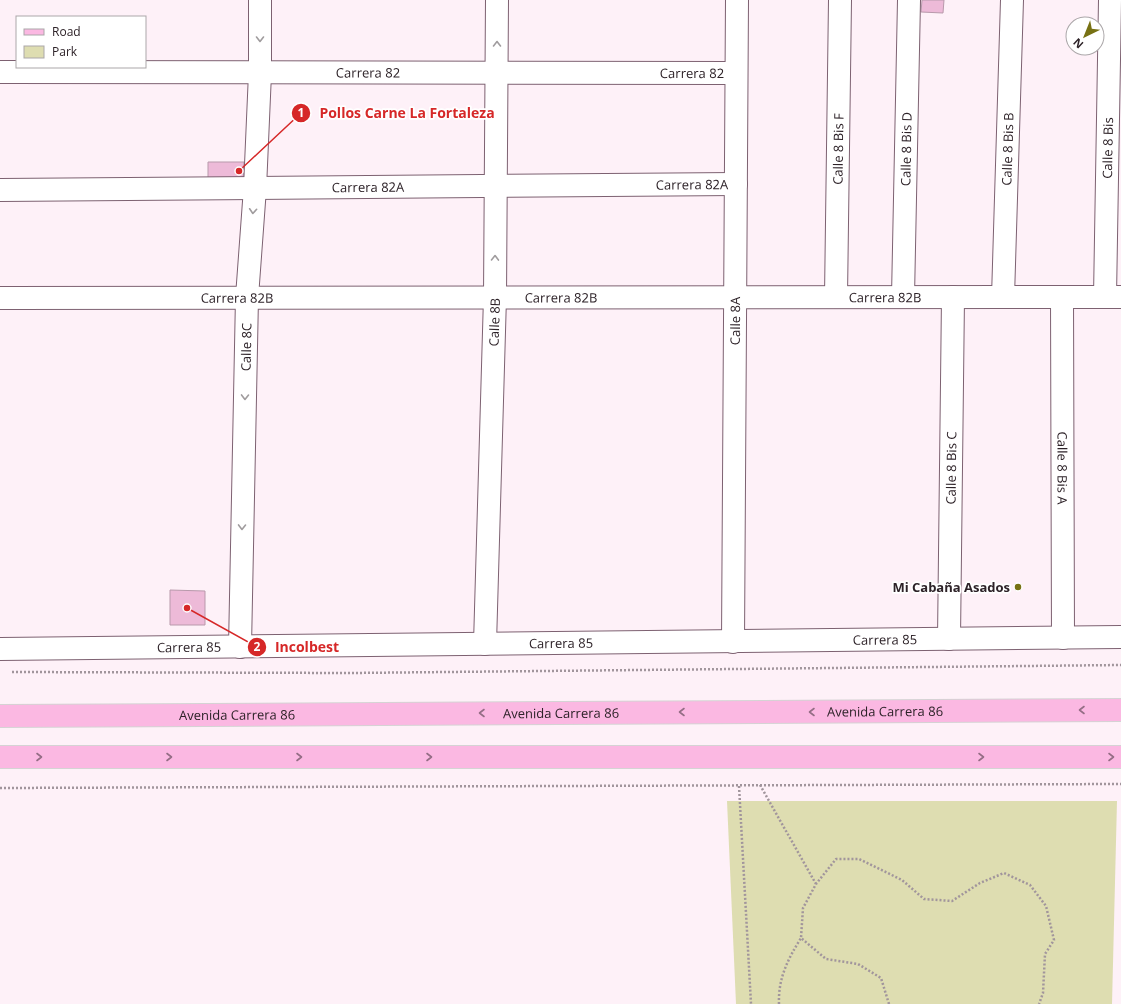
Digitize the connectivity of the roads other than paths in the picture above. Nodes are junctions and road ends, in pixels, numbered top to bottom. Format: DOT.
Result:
graph roads {
  1 [pos="260,0"];
  2 [pos="497,0"];
  3 [pos="737,0"];
  4 [pos="840,0"];
  5 [pos="908,0"];
  6 [pos="1012,0"];
  7 [pos="1110,0"];
  8 [pos="0,72"];
  9 [pos="260,73"];
  10 [pos="497,73"];
  11 [pos="736,73"];
  12 [pos="736,184"];
  13 [pos="496,186"];
  14 [pos="255,188"];
  15 [pos="0,190"];
  16 [pos="247,297"];
  17 [pos="495,297"];
  18 [pos="735,297"];
  19 [pos="836,297"];
  20 [pos="903,297"];
  21 [pos="953,297"];
  22 [pos="1003,297"];
  23 [pos="1062,297"];
  24 [pos="1113,297"];
  25 [pos="0,298"];
  26 [pos="1121,637"];
  27 [pos="1063,638"];
  28 [pos="949,639"];
  29 [pos="733,642"];
  30 [pos="485,644"];
  31 [pos="240,647"];
  32 [pos="0,649"];
  33 [pos="1121,710"];
  34 [pos="0,716"];
  35 [pos="0,757"];
  36 [pos="1121,757"];
  1 -- 9 [label="street, Calle 8C, one-way"];
  10 -- 2 [label="street, Calle 8B, one-way"];
  3 -- 11 [label="street, Calle 8A"];
  4 -- 19 [label="street, Calle 8 Bis F"];
  5 -- 20 [label="street, Calle 8 Bis D"];
  6 -- 22 [label="street, Calle 8 Bis B"];
  7 -- 24 [label="street, Calle 8 Bis"];
  8 -- 9 [label="street, Carrera 82"];
  9 -- 10 [label="street, Carrera 82"];
  9 -- 14 [label="street, Calle 8C"];
  10 -- 11 [label="street, Carrera 82"];
  10 -- 13 [label="street, Calle 8B"];
  11 -- 12 [label="street, Calle 8A"];
  12 -- 13 [label="street, Carrera 82A"];
  12 -- 18 [label="street, Calle 8A"];
  13 -- 14 [label="street, Carrera 82A"];
  17 -- 13 [label="street, Calle 8B, one-way"];
  14 -- 15 [label="street, Carrera 82A"];
  14 -- 16 [label="street, Calle 8C, one-way"];
  16 -- 17 [label="street, Carrera 82B"];
  16 -- 25 [label="street, Carrera 82B"];
  16 -- 31 [label="street, Calle 8C, one-way"];
  17 -- 18 [label="street, Carrera 82B"];
  17 -- 30 [label="street, Calle 8B"];
  18 -- 19 [label="street, Carrera 82B"];
  18 -- 29 [label="street, Calle 8A"];
  19 -- 20 [label="street, Carrera 82B"];
  20 -- 21 [label="street, Carrera 82B"];
  21 -- 22 [label="street, Carrera 82B"];
  21 -- 28 [label="street, Calle 8 Bis C"];
  22 -- 23 [label="street, Carrera 82B"];
  23 -- 24 [label="street, Carrera 82B"];
  23 -- 27 [label="street, Calle 8 Bis A"];
  26 -- 27 [label="street, Carrera 85"];
  27 -- 28 [label="street, Carrera 85"];
  28 -- 29 [label="street, Carrera 85"];
  29 -- 30 [label="street, Carrera 85"];
  30 -- 31 [label="street, Carrera 85"];
  31 -- 32 [label="street, Carrera 85"];
  33 -- 34 [label="main road, Avenida Carrera 86, one-way"];
  35 -- 36 [label="main road, one-way"];
}
